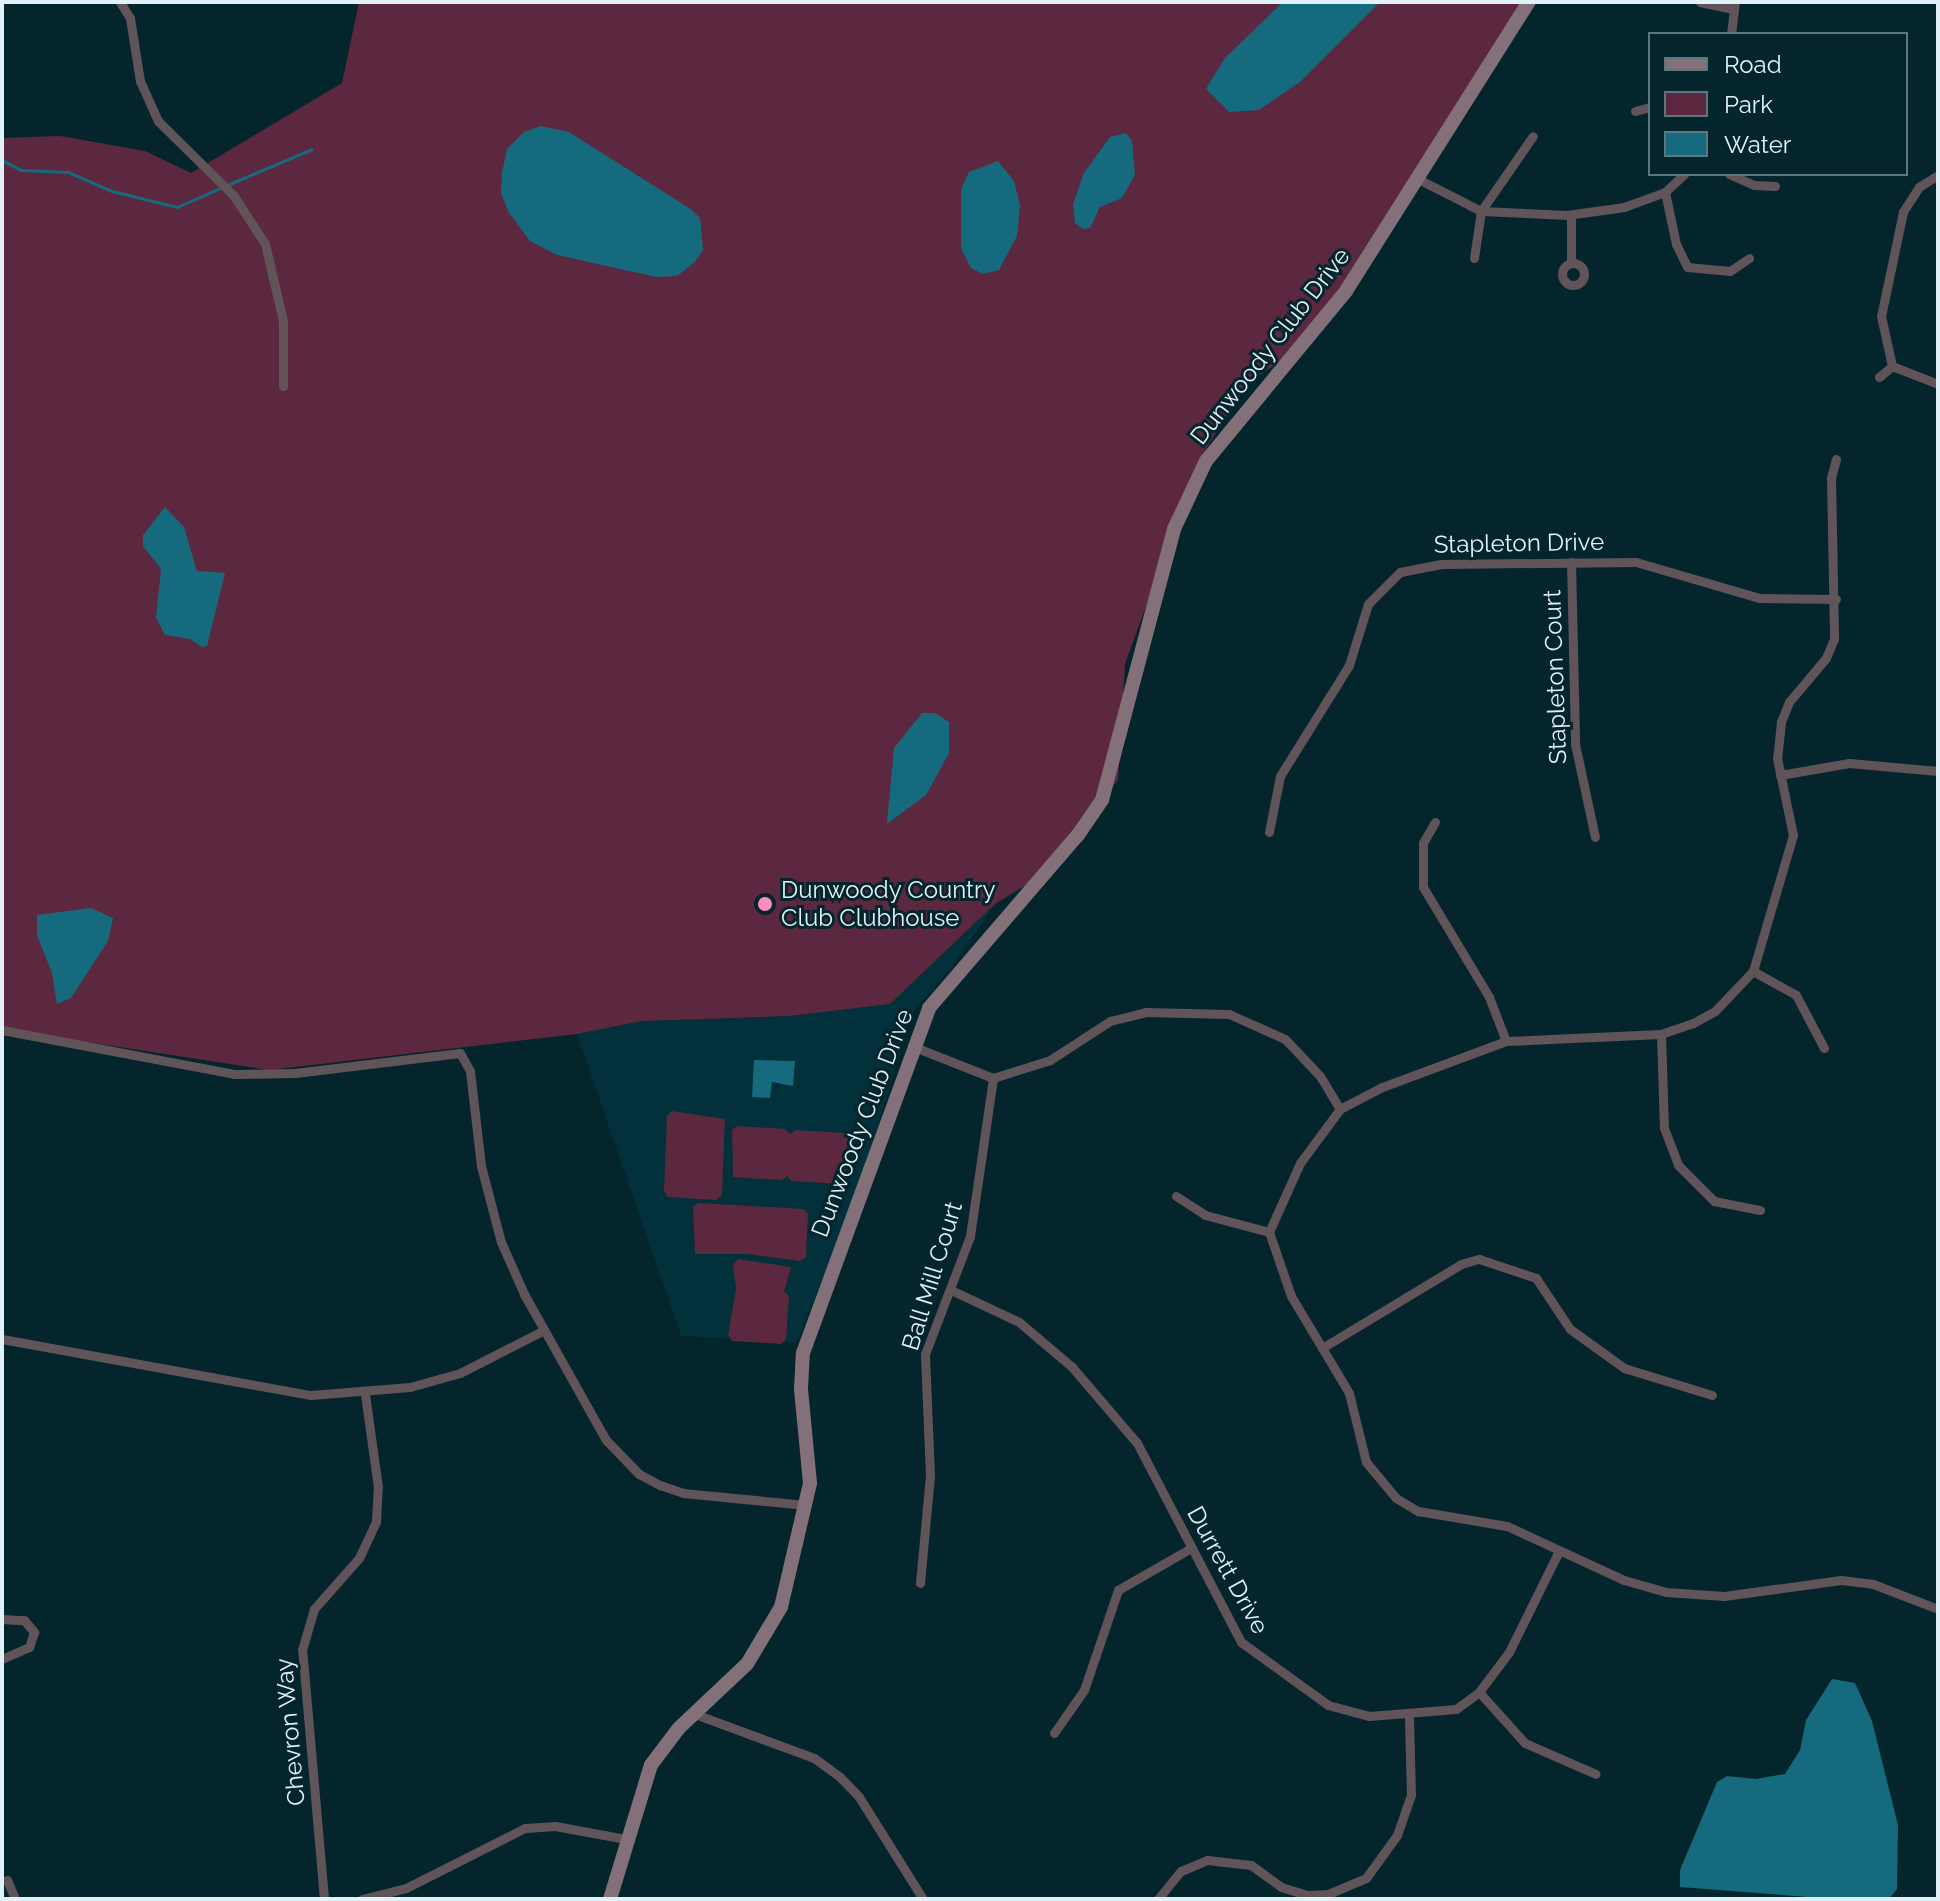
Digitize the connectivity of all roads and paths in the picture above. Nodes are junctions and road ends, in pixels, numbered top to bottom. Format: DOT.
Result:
graph roads {
  1 [pos="120,2"];
  2 [pos="1529,2"];
  3 [pos="1700,2"];
  4 [pos="1734,6"];
  5 [pos="1731,32"];
  6 [pos="1648,108"];
  7 [pos="1635,111"];
  8 [pos="1533,136"];
  9 [pos="1938,175"];
  10 [pos="1682,176"];
  11 [pos="1734,176"];
  12 [pos="1420,180"];
  13 [pos="1775,186"];
  14 [pos="1665,192"];
  15 [pos="1481,211"];
  16 [pos="1571,215"];
  17 [pos="1474,258"];
  18 [pos="1749,258"];
  19 [pos="1571,263"];
  20 [pos="1892,366"];
  21 [pos="1879,377"];
  22 [pos="1938,384"];
  23 [pos="283,386"];
  24 [pos="1836,459"];
  25 [pos="1571,562"];
  26 [pos="1836,599"];
  27 [pos="1938,771"];
  28 [pos="1780,775"];
  29 [pos="1435,822"];
  30 [pos="1269,832"];
  31 [pos="1595,837"];
  32 [pos="1753,971"];
  33 [pos="2,1030"];
  34 [pos="1661,1034"];
  35 [pos="1506,1041"];
  36 [pos="912,1046"];
  37 [pos="1824,1048"];
  38 [pos="993,1078"];
  39 [pos="1340,1109"];
  40 [pos="1176,1196"];
  41 [pos="1760,1210"];
  42 [pos="1269,1232"];
  43 [pos="951,1290"];
  44 [pos="544,1330"];
  45 [pos="2,1339"];
  46 [pos="1322,1348"];
  47 [pos="365,1394"];
  48 [pos="1712,1395"];
  49 [pos="806,1505"];
  50 [pos="1191,1548"];
  51 [pos="1558,1553"];
  52 [pos="920,1583"];
  53 [pos="1938,1609"];
  54 [pos="2,1619"];
  55 [pos="2,1659"];
  56 [pos="1479,1692"];
  57 [pos="695,1714"];
  58 [pos="1409,1717"];
  59 [pos="1054,1733"];
  60 [pos="1596,1774"];
  61 [pos="626,1839"];
  62 [pos="7,1880"];
  63 [pos="15,1899"];
  64 [pos="324,1899"];
  65 [pos="362,1899"];
  66 [pos="610,1899"];
  67 [pos="923,1899"];
  68 [pos="1158,1899"];
  1 -- 23 [label="street"];
  2 -- 12 [label="street, Dunwoody Club Drive"];
  3 -- 4 [label="street"];
  4 -- 5 [label="street"];
  6 -- 7 [label="street"];
  8 -- 15 [label="street"];
  9 -- 20 [label="street"];
  10 -- 14 [label="street"];
  11 -- 13 [label="street"];
  12 -- 15 [label="street"];
  12 -- 36 [label="street, Dunwoody Club Drive"];
  14 -- 16 [label="street"];
  14 -- 18 [label="street"];
  15 -- 16 [label="street"];
  15 -- 17 [label="street"];
  16 -- 19 [label="street"];
  20 -- 21 [label="street"];
  20 -- 22 [label="street"];
  24 -- 26 [label="street"];
  25 -- 26 [label="street, Stapleton Drive"];
  25 -- 30 [label="street, Stapleton Drive"];
  25 -- 31 [label="street, Stapleton Court"];
  26 -- 28 [label="street"];
  27 -- 28 [label="street"];
  28 -- 32 [label="street"];
  29 -- 35 [label="street"];
  32 -- 34 [label="street"];
  32 -- 37 [label="street"];
  33 -- 44 [label="street"];
  34 -- 35 [label="street"];
  34 -- 41 [label="street"];
  35 -- 39 [label="street"];
  36 -- 38 [label="street"];
  36 -- 49 [label="street, Dunwoody Club Drive"];
  38 -- 39 [label="street"];
  38 -- 43 [label="street, Ball Mill Court"];
  39 -- 42 [label="street"];
  40 -- 42 [label="street"];
  42 -- 46 [label="street"];
  43 -- 50 [label="street, Durrett Drive"];
  43 -- 52 [label="street, Ball Mill Court"];
  44 -- 47 [label="street"];
  44 -- 49 [label="street"];
  45 -- 47 [label="street"];
  46 -- 48 [label="street"];
  46 -- 51 [label="street"];
  47 -- 64 [label="street, Chevron Way"];
  49 -- 57 [label="street, Dunwoody Club Drive"];
  50 -- 58 [label="street, Durrett Drive"];
  50 -- 59 [label="street"];
  51 -- 53 [label="street"];
  51 -- 56 [label="street, Durrett Drive"];
  54 -- 55 [label="street"];
  56 -- 58 [label="street, Durrett Drive"];
  56 -- 60 [label="street"];
  57 -- 61 [label="street, Dunwoody Club Drive"];
  57 -- 67 [label="street"];
  58 -- 68 [label="street"];
  61 -- 65 [label="street"];
  61 -- 66 [label="street, Dunwoody Club Drive"];
  62 -- 63 [label="street"];
}
